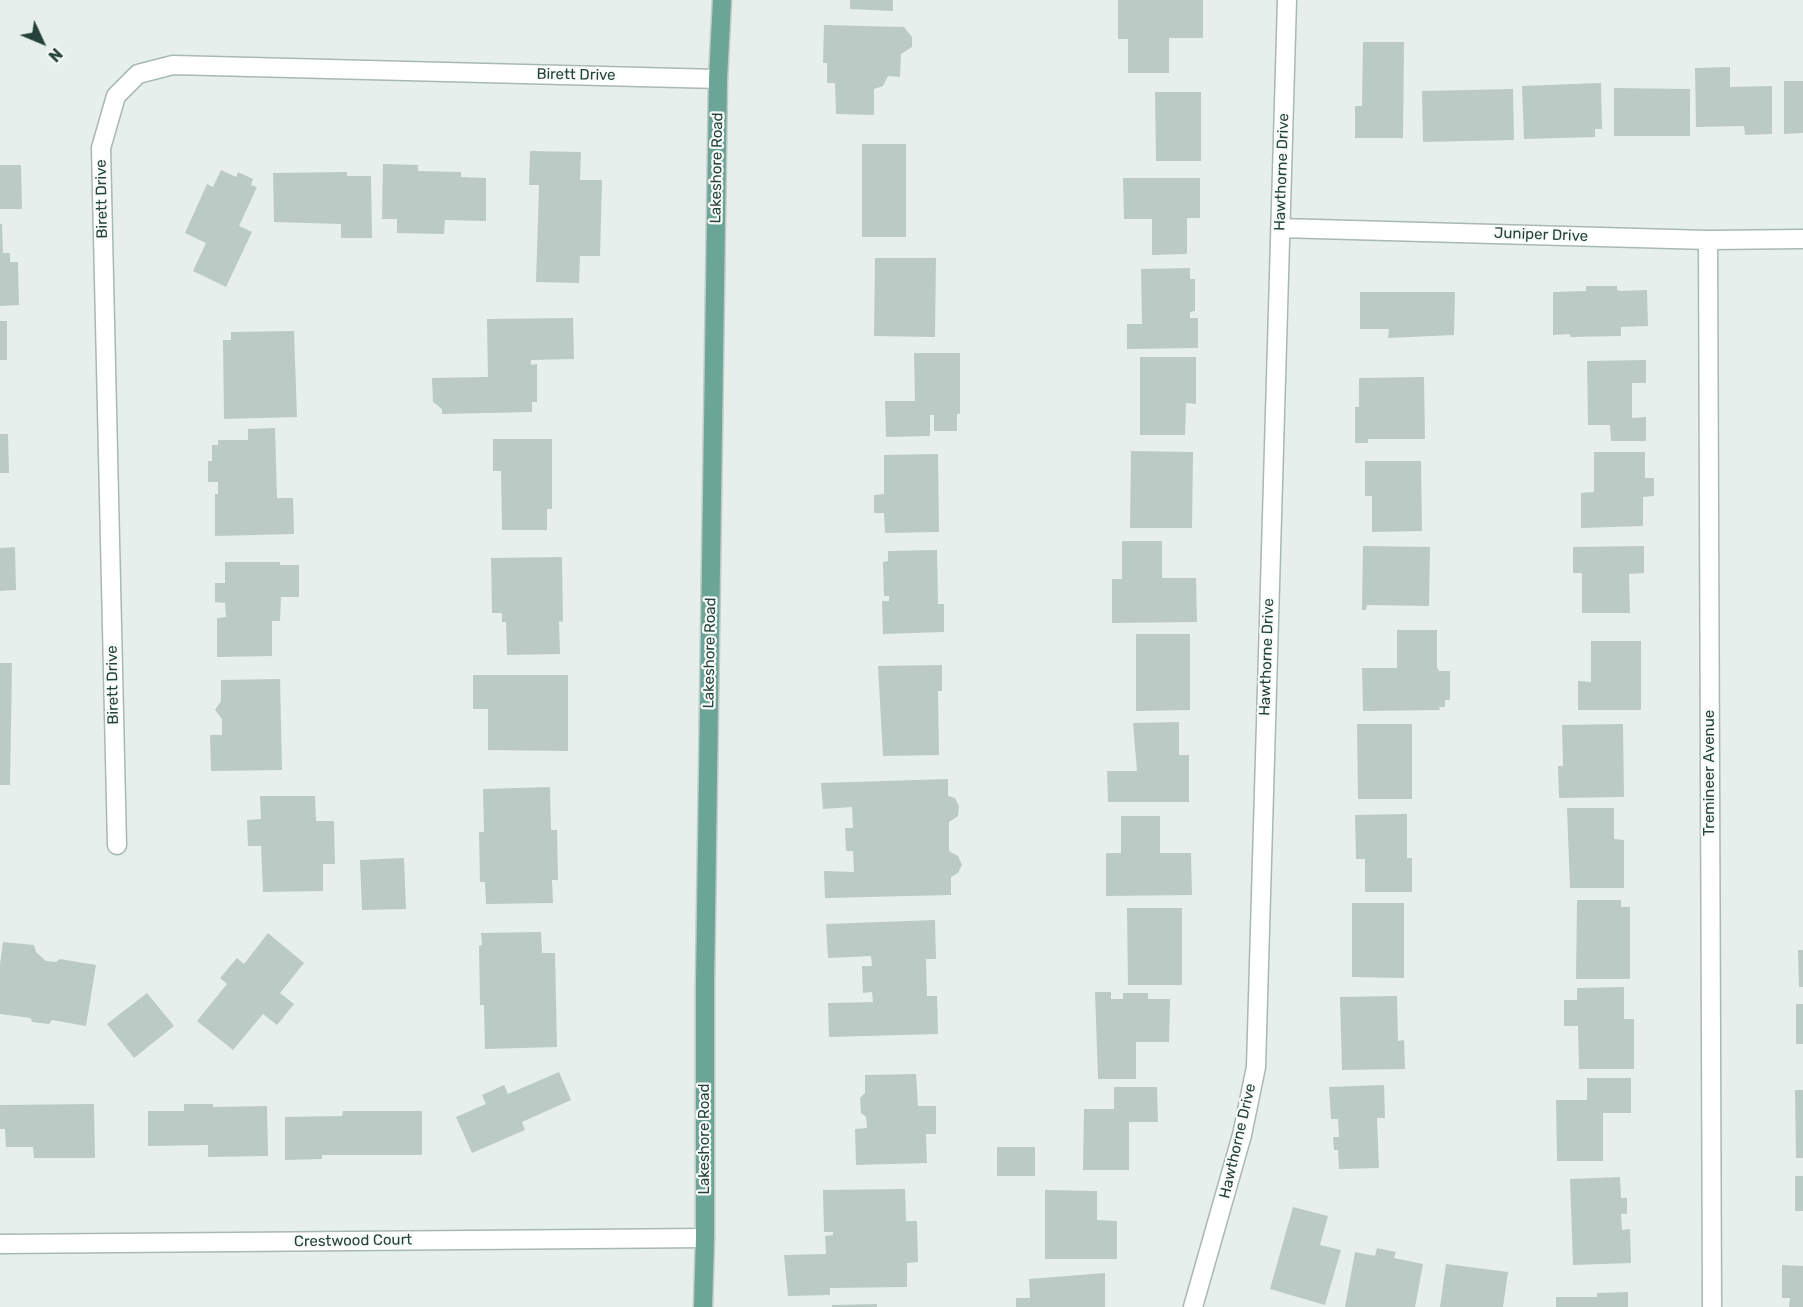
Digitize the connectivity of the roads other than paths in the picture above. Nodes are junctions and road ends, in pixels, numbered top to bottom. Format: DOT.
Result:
graph roads {
  1 [pos="722,0"];
  2 [pos="1287,0"];
  3 [pos="718,79"];
  4 [pos="1280,228"];
  5 [pos="1803,239"];
  6 [pos="1708,240"];
  7 [pos="117,845"];
  8 [pos="705,1238"];
  9 [pos="0,1244"];
  10 [pos="703,1307"];
  11 [pos="1193,1307"];
  12 [pos="1712,1307"];
  1 -- 3 [label="main road, Lakeshore Road"];
  2 -- 4 [label="street, Hawthorne Drive"];
  3 -- 7 [label="street, Birett Drive"];
  3 -- 8 [label="main road, Lakeshore Road"];
  4 -- 6 [label="street, Juniper Drive"];
  4 -- 11 [label="street, Hawthorne Drive"];
  5 -- 6 [label="street, Juniper Drive"];
  6 -- 12 [label="street, Tremineer Avenue"];
  8 -- 9 [label="street, Crestwood Court"];
  8 -- 10 [label="main road, Lakeshore Road"];
}
